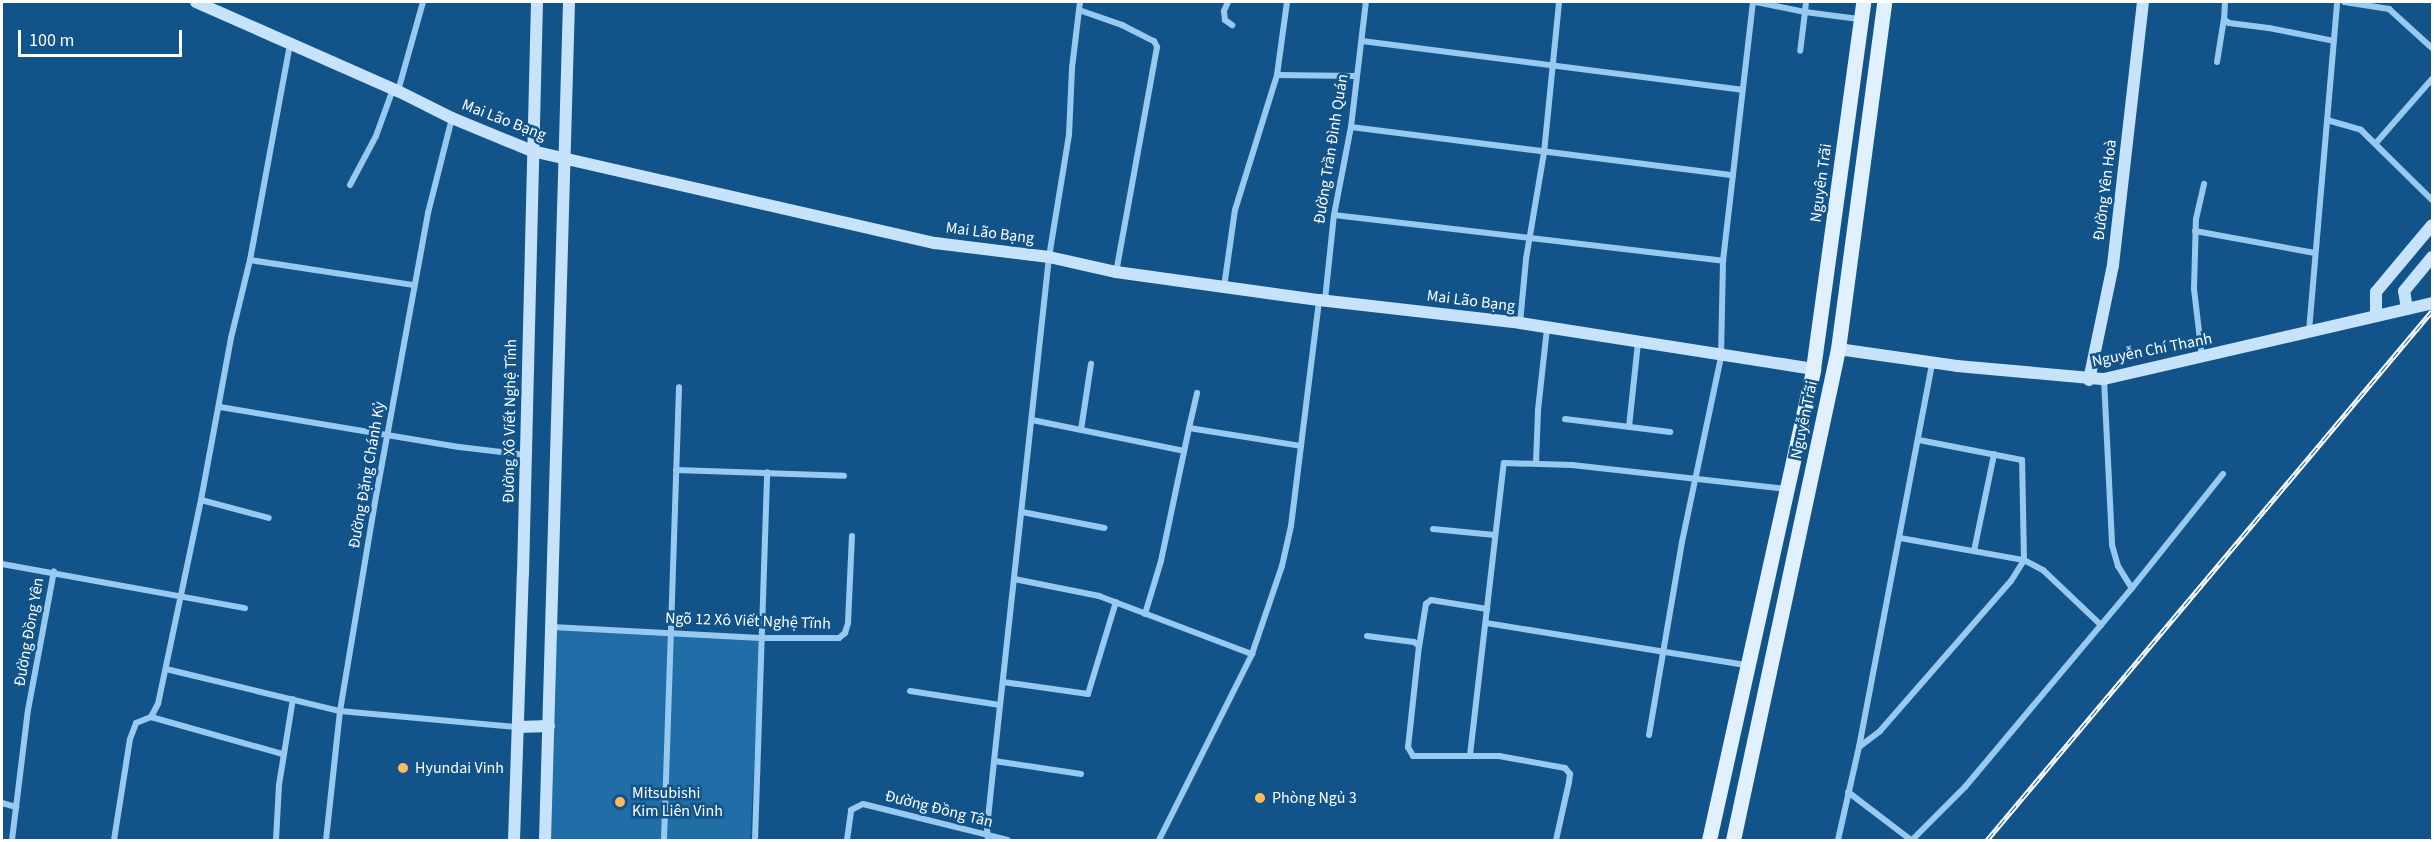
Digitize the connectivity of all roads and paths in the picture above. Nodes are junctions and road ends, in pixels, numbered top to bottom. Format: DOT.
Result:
graph roads {
  1 [pos="196,2"];
  2 [pos="423,2"];
  3 [pos="537,2"];
  4 [pos="569,2"];
  5 [pos="1080,2"];
  6 [pos="1228,2"];
  7 [pos="1287,2"];
  8 [pos="1366,2"];
  9 [pos="1559,2"];
  10 [pos="1754,2"];
  11 [pos="1806,2"];
  12 [pos="1863,2"];
  13 [pos="1884,2"];
  14 [pos="2144,2"];
  15 [pos="2224,2"];
  16 [pos="2337,2"];
  17 [pos="2344,2"];
  18 [pos="2396,2"];
  19 [pos="2389,9"];
  20 [pos="1079,10"];
  21 [pos="1805,12"];
  22 [pos="1861,19"];
  23 [pos="2224,19"];
  24 [pos="1232,25"];
  25 [pos="1362,41"];
  26 [pos="2334,41"];
  27 [pos="290,44"];
  28 [pos="2433,48"];
  29 [pos="1800,51"];
  30 [pos="2217,62"];
  31 [pos="1551,65"];
  32 [pos="1277,75"];
  33 [pos="1356,76"];
  34 [pos="2433,79"];
  35 [pos="395,90"];
  36 [pos="1742,90"];
  37 [pos="452,118"];
  38 [pos="2327,120"];
  39 [pos="1351,127"];
  40 [pos="2376,143"];
  41 [pos="532,151"];
  42 [pos="1544,153"];
  43 [pos="564,157"];
  44 [pos="1733,175"];
  45 [pos="2204,184"];
  46 [pos="350,185"];
  47 [pos="2433,200"];
  48 [pos="1334,215"];
  49 [pos="2433,225"];
  50 [pos="2195,231"];
  51 [pos="1530,237"];
  52 [pos="2315,253"];
  53 [pos="1049,257"];
  54 [pos="2433,257"];
  55 [pos="250,260"];
  56 [pos="1723,261"];
  57 [pos="1116,272"];
  58 [pos="414,285"];
  59 [pos="1224,287"];
  60 [pos="1322,300"];
  61 [pos="2433,303"];
  62 [pos="2407,309"];
  63 [pos="2376,316"];
  64 [pos="1520,323"];
  65 [pos="1547,328"];
  66 [pos="2309,332"];
  67 [pos="1638,343"];
  68 [pos="1838,349"];
  69 [pos="1721,357"];
  70 [pos="2202,358"];
  71 [pos="1932,363"];
  72 [pos="1091,364"];
  73 [pos="1813,369"];
  74 [pos="2104,379"];
  75 [pos="2089,380"];
  76 [pos="679,387"];
  77 [pos="1197,393"];
  78 [pos="220,407"];
  79 [pos="1566,419"];
  80 [pos="1032,420"];
  81 [pos="1629,427"];
  82 [pos="1189,428"];
  83 [pos="1081,430"];
  84 [pos="1670,432"];
  85 [pos="388,435"];
  86 [pos="1919,440"];
  87 [pos="1301,446"];
  88 [pos="1184,451"];
  89 [pos="1994,454"];
  90 [pos="526,455"];
  91 [pos="1536,464"];
  92 [pos="676,470"];
  93 [pos="767,472"];
  94 [pos="2223,474"];
  95 [pos="843,476"];
  96 [pos="1697,478"];
  97 [pos="1786,489"];
  98 [pos="201,500"];
  99 [pos="1022,512"];
  100 [pos="269,518"];
  101 [pos="1104,528"];
  102 [pos="1433,529"];
  103 [pos="1496,535"];
  104 [pos="852,536"];
  105 [pos="1900,538"];
  106 [pos="1974,551"];
  107 [pos="2024,560"];
  108 [pos="2,564"];
  109 [pos="54,572"];
  110 [pos="1014,579"];
  111 [pos="2132,588"];
  112 [pos="181,596"];
  113 [pos="1116,602"];
  114 [pos="245,608"];
  115 [pos="1488,609"];
  116 [pos="1145,614"];
  117 [pos="1486,623"];
  118 [pos="2101,625"];
  119 [pos="552,627"];
  120 [pos="669,633"];
  121 [pos="1367,636"];
  122 [pos="761,638"];
  123 [pos="1419,648"];
  124 [pos="1664,652"];
  125 [pos="1252,654"];
  126 [pos="1749,665"];
  127 [pos="166,669"];
  128 [pos="1003,682"];
  129 [pos="910,691"];
  130 [pos="293,699"];
  131 [pos="1000,705"];
  132 [pos="340,711"];
  133 [pos="151,717"];
  134 [pos="549,726"];
  135 [pos="518,727"];
  136 [pos="1649,735"];
  137 [pos="1859,747"];
  138 [pos="283,754"];
  139 [pos="1470,755"];
  140 [pos="994,761"];
  141 [pos="1081,774"];
  142 [pos="1848,792"];
  143 [pos="2,803"];
  144 [pos="16,807"];
  145 [pos="988,838"];
  146 [pos="12,840"];
  147 [pos="114,840"];
  148 [pos="276,840"];
  149 [pos="326,840"];
  150 [pos="514,840"];
  151 [pos="545,840"];
  152 [pos="664,840"];
  153 [pos="755,840"];
  154 [pos="847,840"];
  155 [pos="1008,840"];
  156 [pos="1159,840"];
  157 [pos="1556,840"];
  158 [pos="1709,840"];
  159 [pos="1733,840"];
  160 [pos="1838,840"];
  161 [pos="1912,840"];
  1 -- 27 [label="street, Mai Lão Bạng"];
  2 -- 35 [label="street"];
  3 -- 41 [label="street, Đường Xô Viết Nghệ Tĩnh"];
  4 -- 43 [label="street"];
  5 -- 20 [label="street"];
  6 -- 24 [label="street"];
  7 -- 32 [label="street"];
  8 -- 25 [label="street, Đường Trần Đình Quán"];
  9 -- 31 [label="street"];
  10 -- 21 [label="street"];
  10 -- 36 [label="street"];
  11 -- 21 [label="street"];
  12 -- 22 [label="main road, Nguyên Trãi"];
  13 -- 68 [label="main road, Nguyễn Trãi"];
  14 -- 75 [label="street, Đường Yên Hoà"];
  15 -- 23 [label="street"];
  16 -- 26 [label="street"];
  17 -- 19 [label="street"];
  18 -- 19 [label="street"];
  19 -- 28 [label="street"];
  20 -- 53 [label="street"];
  20 -- 57 [label="street"];
  21 -- 22 [label="street"];
  21 -- 29 [label="street"];
  22 -- 73 [label="main road, Nguyên Trãi"];
  23 -- 26 [label="street"];
  23 -- 30 [label="street"];
  25 -- 31 [label="street"];
  25 -- 33 [label="street, Đường Trần Đình Quán"];
  26 -- 38 [label="street"];
  27 -- 35 [label="street, Mai Lão Bạng"];
  27 -- 55 [label="street"];
  31 -- 36 [label="street"];
  31 -- 42 [label="street"];
  32 -- 33 [label="street"];
  32 -- 59 [label="street"];
  33 -- 39 [label="street, Đường Trần Đình Quán"];
  34 -- 40 [label="street"];
  35 -- 37 [label="street, Mai Lão Bạng"];
  35 -- 46 [label="street"];
  36 -- 44 [label="street"];
  37 -- 41 [label="street, Mai Lão Bạng"];
  37 -- 58 [label="street, Đường Đặng Chánh Kỷ"];
  38 -- 40 [label="street"];
  38 -- 52 [label="street"];
  39 -- 42 [label="street"];
  39 -- 48 [label="street, Đường Trần Đình Quán"];
  40 -- 47 [label="street"];
  41 -- 43 [label="street, Mai Lão Bạng"];
  41 -- 90 [label="street, Đường Xô Viết Nghệ Tĩnh"];
  42 -- 44 [label="street"];
  42 -- 51 [label="street"];
  43 -- 53 [label="street, Mai Lão Bạng"];
  43 -- 119 [label="street"];
  44 -- 56 [label="street"];
  45 -- 50 [label="street"];
  48 -- 51 [label="street"];
  48 -- 60 [label="street, Đường Trần Đình Quán"];
  49 -- 63 [label="street"];
  50 -- 52 [label="street"];
  50 -- 70 [label="street"];
  51 -- 56 [label="street"];
  51 -- 64 [label="street"];
  52 -- 66 [label="street"];
  53 -- 57 [label="street, Mai Lão Bạng"];
  53 -- 80 [label="street"];
  54 -- 62 [label="street"];
  55 -- 58 [label="street"];
  55 -- 78 [label="street"];
  56 -- 69 [label="street"];
  57 -- 59 [label="street, Mai Lão Bạng"];
  58 -- 85 [label="street, Đường Đặng Chánh Kỷ"];
  59 -- 60 [label="street, Mai Lão Bạng"];
  60 -- 64 [label="street, Mai Lão Bạng"];
  60 -- 87 [label="street, Đường Trần Đình Quán"];
  61 -- 62 [label="street, Nguyễn Chí Thanh"];
  62 -- 63 [label="street, Nguyễn Chí Thanh"];
  63 -- 66 [label="street, Nguyễn Chí Thanh"];
  64 -- 65 [label="street, Mai Lão Bạng"];
  65 -- 67 [label="street, Mai Lão Bạng"];
  65 -- 91 [label="street"];
  66 -- 70 [label="street, Nguyễn Chí Thanh"];
  67 -- 69 [label="street, Mai Lão Bạng"];
  67 -- 81 [label="street"];
  68 -- 71 [label="street, Nguyễn Chí Thanh"];
  68 -- 73 [label="main road"];
  68 -- 159 [label="main road, Nguyễn Trãi"];
  69 -- 73 [label="street, Mai Lão Bạng"];
  69 -- 96 [label="street"];
  70 -- 74 [label="street, Nguyễn Chí Thanh"];
  71 -- 75 [label="street, Nguyễn Chí Thanh"];
  71 -- 86 [label="street"];
  72 -- 83 [label="street"];
  73 -- 97 [label="main road, Nguyễn Trãi"];
  74 -- 75 [label="street, Nguyễn Chí Thanh"];
  74 -- 111 [label="street"];
  76 -- 92 [label="street"];
  77 -- 82 [label="street"];
  78 -- 85 [label="street"];
  78 -- 98 [label="street"];
  79 -- 81 [label="street"];
  80 -- 83 [label="street"];
  80 -- 99 [label="street"];
  81 -- 84 [label="street"];
  82 -- 87 [label="street"];
  82 -- 88 [label="street"];
  83 -- 88 [label="street"];
  85 -- 90 [label="street"];
  85 -- 132 [label="street, Đường Đặng Chánh Kỷ"];
  86 -- 89 [label="street"];
  86 -- 105 [label="street"];
  87 -- 125 [label="street, Đường Trần Đình Quán"];
  88 -- 116 [label="street"];
  89 -- 106 [label="street"];
  89 -- 107 [label="street"];
  90 -- 135 [label="street, Đường Xô Viết Nghệ Tĩnh"];
  91 -- 96 [label="street"];
  91 -- 103 [label="street"];
  92 -- 93 [label="street"];
  92 -- 120 [label="street"];
  93 -- 95 [label="street"];
  93 -- 122 [label="street"];
  94 -- 111 [label="street"];
  96 -- 97 [label="street"];
  96 -- 124 [label="street"];
  97 -- 126 [label="main road, Nguyễn Trãi"];
  98 -- 100 [label="street"];
  98 -- 112 [label="street"];
  99 -- 101 [label="street"];
  99 -- 110 [label="street"];
  102 -- 103 [label="street"];
  103 -- 115 [label="street"];
  104 -- 122 [label="street, Ngõ 12 Xô Viết Nghệ Tĩnh"];
  105 -- 106 [label="street"];
  105 -- 137 [label="street"];
  106 -- 107 [label="street"];
  107 -- 118 [label="street"];
  107 -- 137 [label="street"];
  108 -- 109 [label="street"];
  109 -- 112 [label="street"];
  109 -- 144 [label="street, Đường Đồng Yên"];
  110 -- 113 [label="street"];
  110 -- 128 [label="street"];
  111 -- 118 [label="street"];
  112 -- 114 [label="street"];
  112 -- 127 [label="street"];
  113 -- 116 [label="street"];
  113 -- 128 [label="street"];
  115 -- 117 [label="street"];
  115 -- 123 [label="street"];
  116 -- 125 [label="street"];
  117 -- 124 [label="street"];
  117 -- 139 [label="street"];
  118 -- 161 [label="street"];
  119 -- 120 [label="street, Ngõ 12 Xô Viết Nghệ Tĩnh"];
  119 -- 134 [label="street"];
  120 -- 122 [label="street, Ngõ 12 Xô Viết Nghệ Tĩnh"];
  120 -- 152 [label="street"];
  121 -- 123 [label="street"];
  122 -- 153 [label="street"];
  123 -- 139 [label="street"];
  124 -- 126 [label="street"];
  124 -- 136 [label="street"];
  125 -- 156 [label="street, Đường Trần Đình Quán"];
  126 -- 158 [label="main road, Nguyễn Trãi"];
  127 -- 130 [label="street"];
  127 -- 133 [label="street"];
  128 -- 131 [label="street"];
  129 -- 131 [label="street"];
  130 -- 132 [label="street"];
  130 -- 138 [label="street"];
  131 -- 140 [label="street"];
  132 -- 135 [label="street"];
  132 -- 149 [label="street, Đường Đặng Chánh Kỷ"];
  133 -- 138 [label="street"];
  133 -- 147 [label="street"];
  134 -- 135 [label="street"];
  134 -- 151 [label="street"];
  135 -- 150 [label="street, Đường Xô Viết Nghệ Tĩnh"];
  137 -- 142 [label="street"];
  138 -- 148 [label="street"];
  139 -- 157 [label="street"];
  140 -- 141 [label="street"];
  140 -- 145 [label="street"];
  142 -- 160 [label="street"];
  142 -- 161 [label="street"];
  143 -- 144 [label="street"];
  144 -- 146 [label="street, Đường Đồng Yên"];
  145 -- 154 [label="street, Đường Đồng Tân"];
  145 -- 155 [label="street, Đường Đồng Tân"];
}
